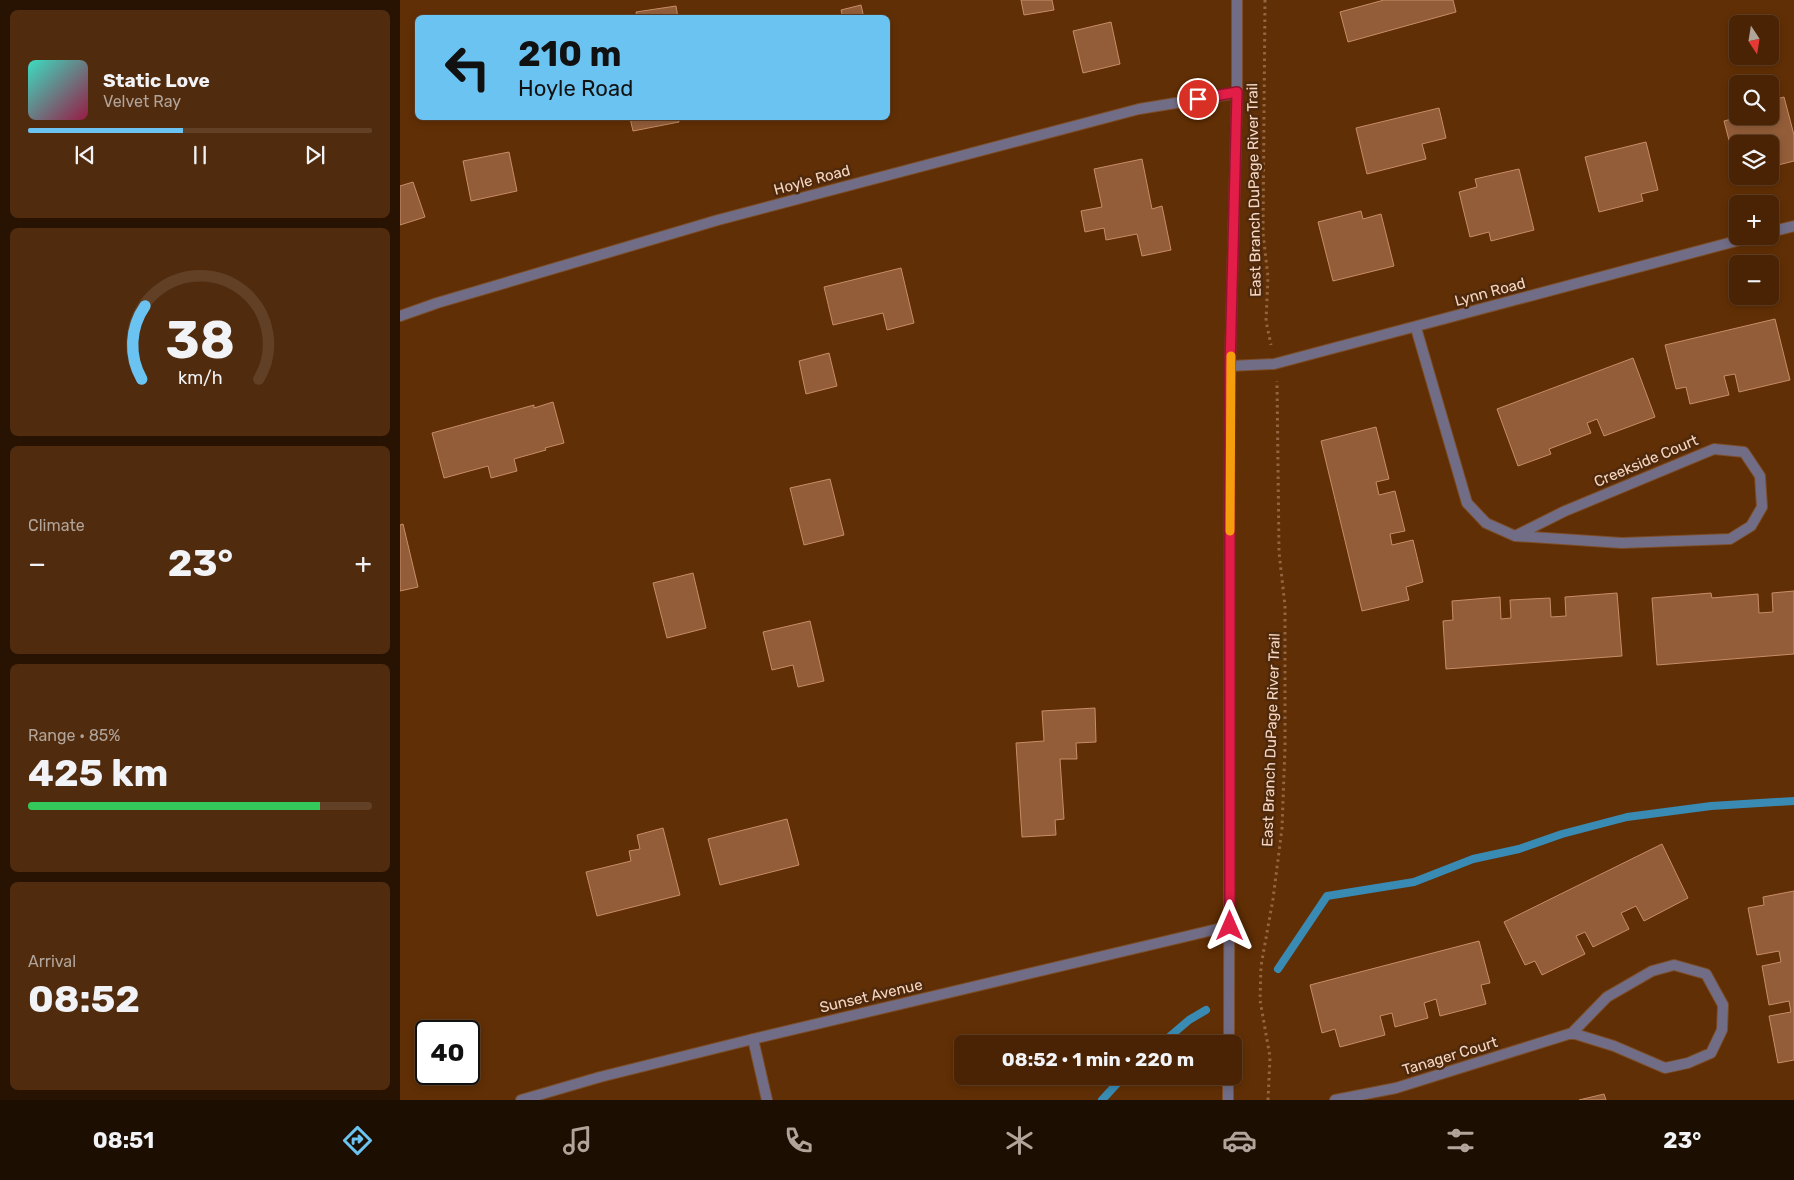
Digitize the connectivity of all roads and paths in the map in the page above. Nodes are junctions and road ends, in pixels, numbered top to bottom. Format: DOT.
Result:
graph roads {
  1 [pos="1237,0"];
  2 [pos="1264,0"];
  3 [pos="1237,92"];
  4 [pos="1794,226"];
  5 [pos="1779,230"];
  6 [pos="1729,243"];
  7 [pos="400,316"];
  8 [pos="1416,328"];
  9 [pos="1272,348"];
  10 [pos="1230,366"];
  11 [pos="1277,379"];
  12 [pos="1514,536"];
  13 [pos="1230,926"];
  14 [pos="1572,1033"];
  15 [pos="1229,1035"];
  16 [pos="753,1039"];
  17 [pos="1228,1085"];
  18 [pos="521,1100"];
  19 [pos="767,1100"];
  20 [pos="1228,1100"];
  21 [pos="1268,1100"];
  22 [pos="1335,1100"];
  1 -- 3 [label="street"];
  2 -- 9 [label="path, East Branch DuPage River Trail"];
  3 -- 7 [label="street, Hoyle Road"];
  3 -- 10 [label="street"];
  4 -- 5 [label="street"];
  6 -- 8 [label="street, Lynn Road"];
  8 -- 10 [label="street, Lynn Road"];
  8 -- 12 [label="street, Creekside Court"];
  10 -- 13 [label="street"];
  11 -- 21 [label="path, East Branch DuPage River Trail"];
  12 -- 12 [label="street, Creekside Court"];
  13 -- 15 [label="street"];
  13 -- 16 [label="street, Sunset Avenue"];
  14 -- 14 [label="street, Tanager Court"];
  14 -- 22 [label="street, Tanager Court"];
  16 -- 18 [label="street, Sunset Avenue"];
  16 -- 19 [label="street"];
  17 -- 20 [label="street"];
}
